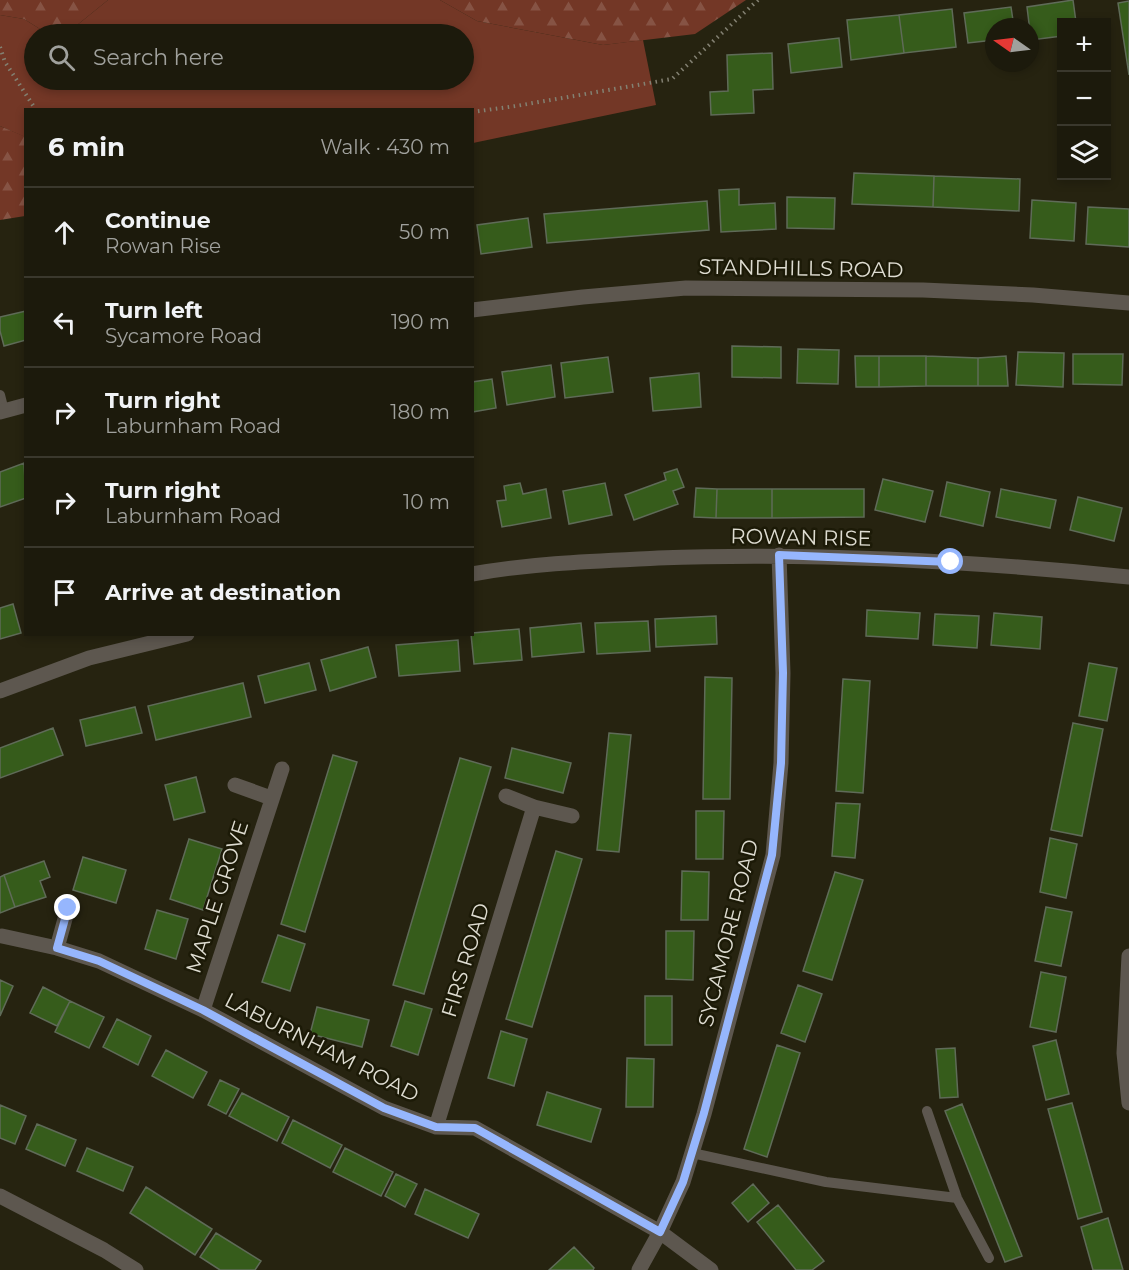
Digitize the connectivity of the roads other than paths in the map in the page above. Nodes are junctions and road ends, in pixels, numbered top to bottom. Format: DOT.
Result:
graph roads {
  1 [pos="1129,303"];
  2 [pos="474,310"];
  3 [pos="0,395"];
  4 [pos="24,406"];
  5 [pos="2,411"];
  6 [pos="779,555"];
  7 [pos="474,574"];
  8 [pos="1129,577"];
  9 [pos="171,636"];
  10 [pos="0,691"];
  11 [pos="282,769"];
  12 [pos="235,785"];
  13 [pos="506,796"];
  14 [pos="271,798"];
  15 [pos="534,807"];
  16 [pos="572,816"];
  17 [pos="68,908"];
  18 [pos="2,936"];
  19 [pos="57,948"];
  20 [pos="1129,956"];
  21 [pos="203,1010"];
  22 [pos="1129,1103"];
  23 [pos="927,1111"];
  24 [pos="436,1127"];
  25 [pos="692,1153"];
  26 [pos="0,1196"];
  27 [pos="957,1198"];
  28 [pos="660,1232"];
  29 [pos="989,1258"];
  30 [pos="136,1270"];
  31 [pos="639,1270"];
  32 [pos="711,1270"];
  1 -- 2 [label="street, STANDHILLS ROAD"];
  3 -- 5 [label="lane"];
  4 -- 5 [label="street"];
  6 -- 7 [label="street, ROWAN RISE"];
  6 -- 8 [label="street, ROWAN RISE"];
  6 -- 25 [label="street, SYCAMORE ROAD"];
  9 -- 10 [label="street"];
  11 -- 14 [label="street, MAPLE GROVE"];
  12 -- 14 [label="street"];
  13 -- 15 [label="street"];
  14 -- 21 [label="street, MAPLE GROVE"];
  15 -- 16 [label="street"];
  15 -- 24 [label="street, FIRS ROAD"];
  17 -- 19 [label="street"];
  18 -- 19 [label="street, LABURNHAM ROAD"];
  19 -- 21 [label="street, LABURNHAM ROAD"];
  20 -- 22 [label="street"];
  21 -- 24 [label="street, LABURNHAM ROAD"];
  23 -- 27 [label="lane"];
  24 -- 28 [label="street, LABURNHAM ROAD"];
  25 -- 27 [label="lane"];
  25 -- 28 [label="street, SYCAMORE ROAD"];
  26 -- 30 [label="street"];
  27 -- 29 [label="lane"];
  28 -- 31 [label="street, SYCAMORE ROAD"];
  28 -- 32 [label="street, LABURNHAM ROAD"];
}
